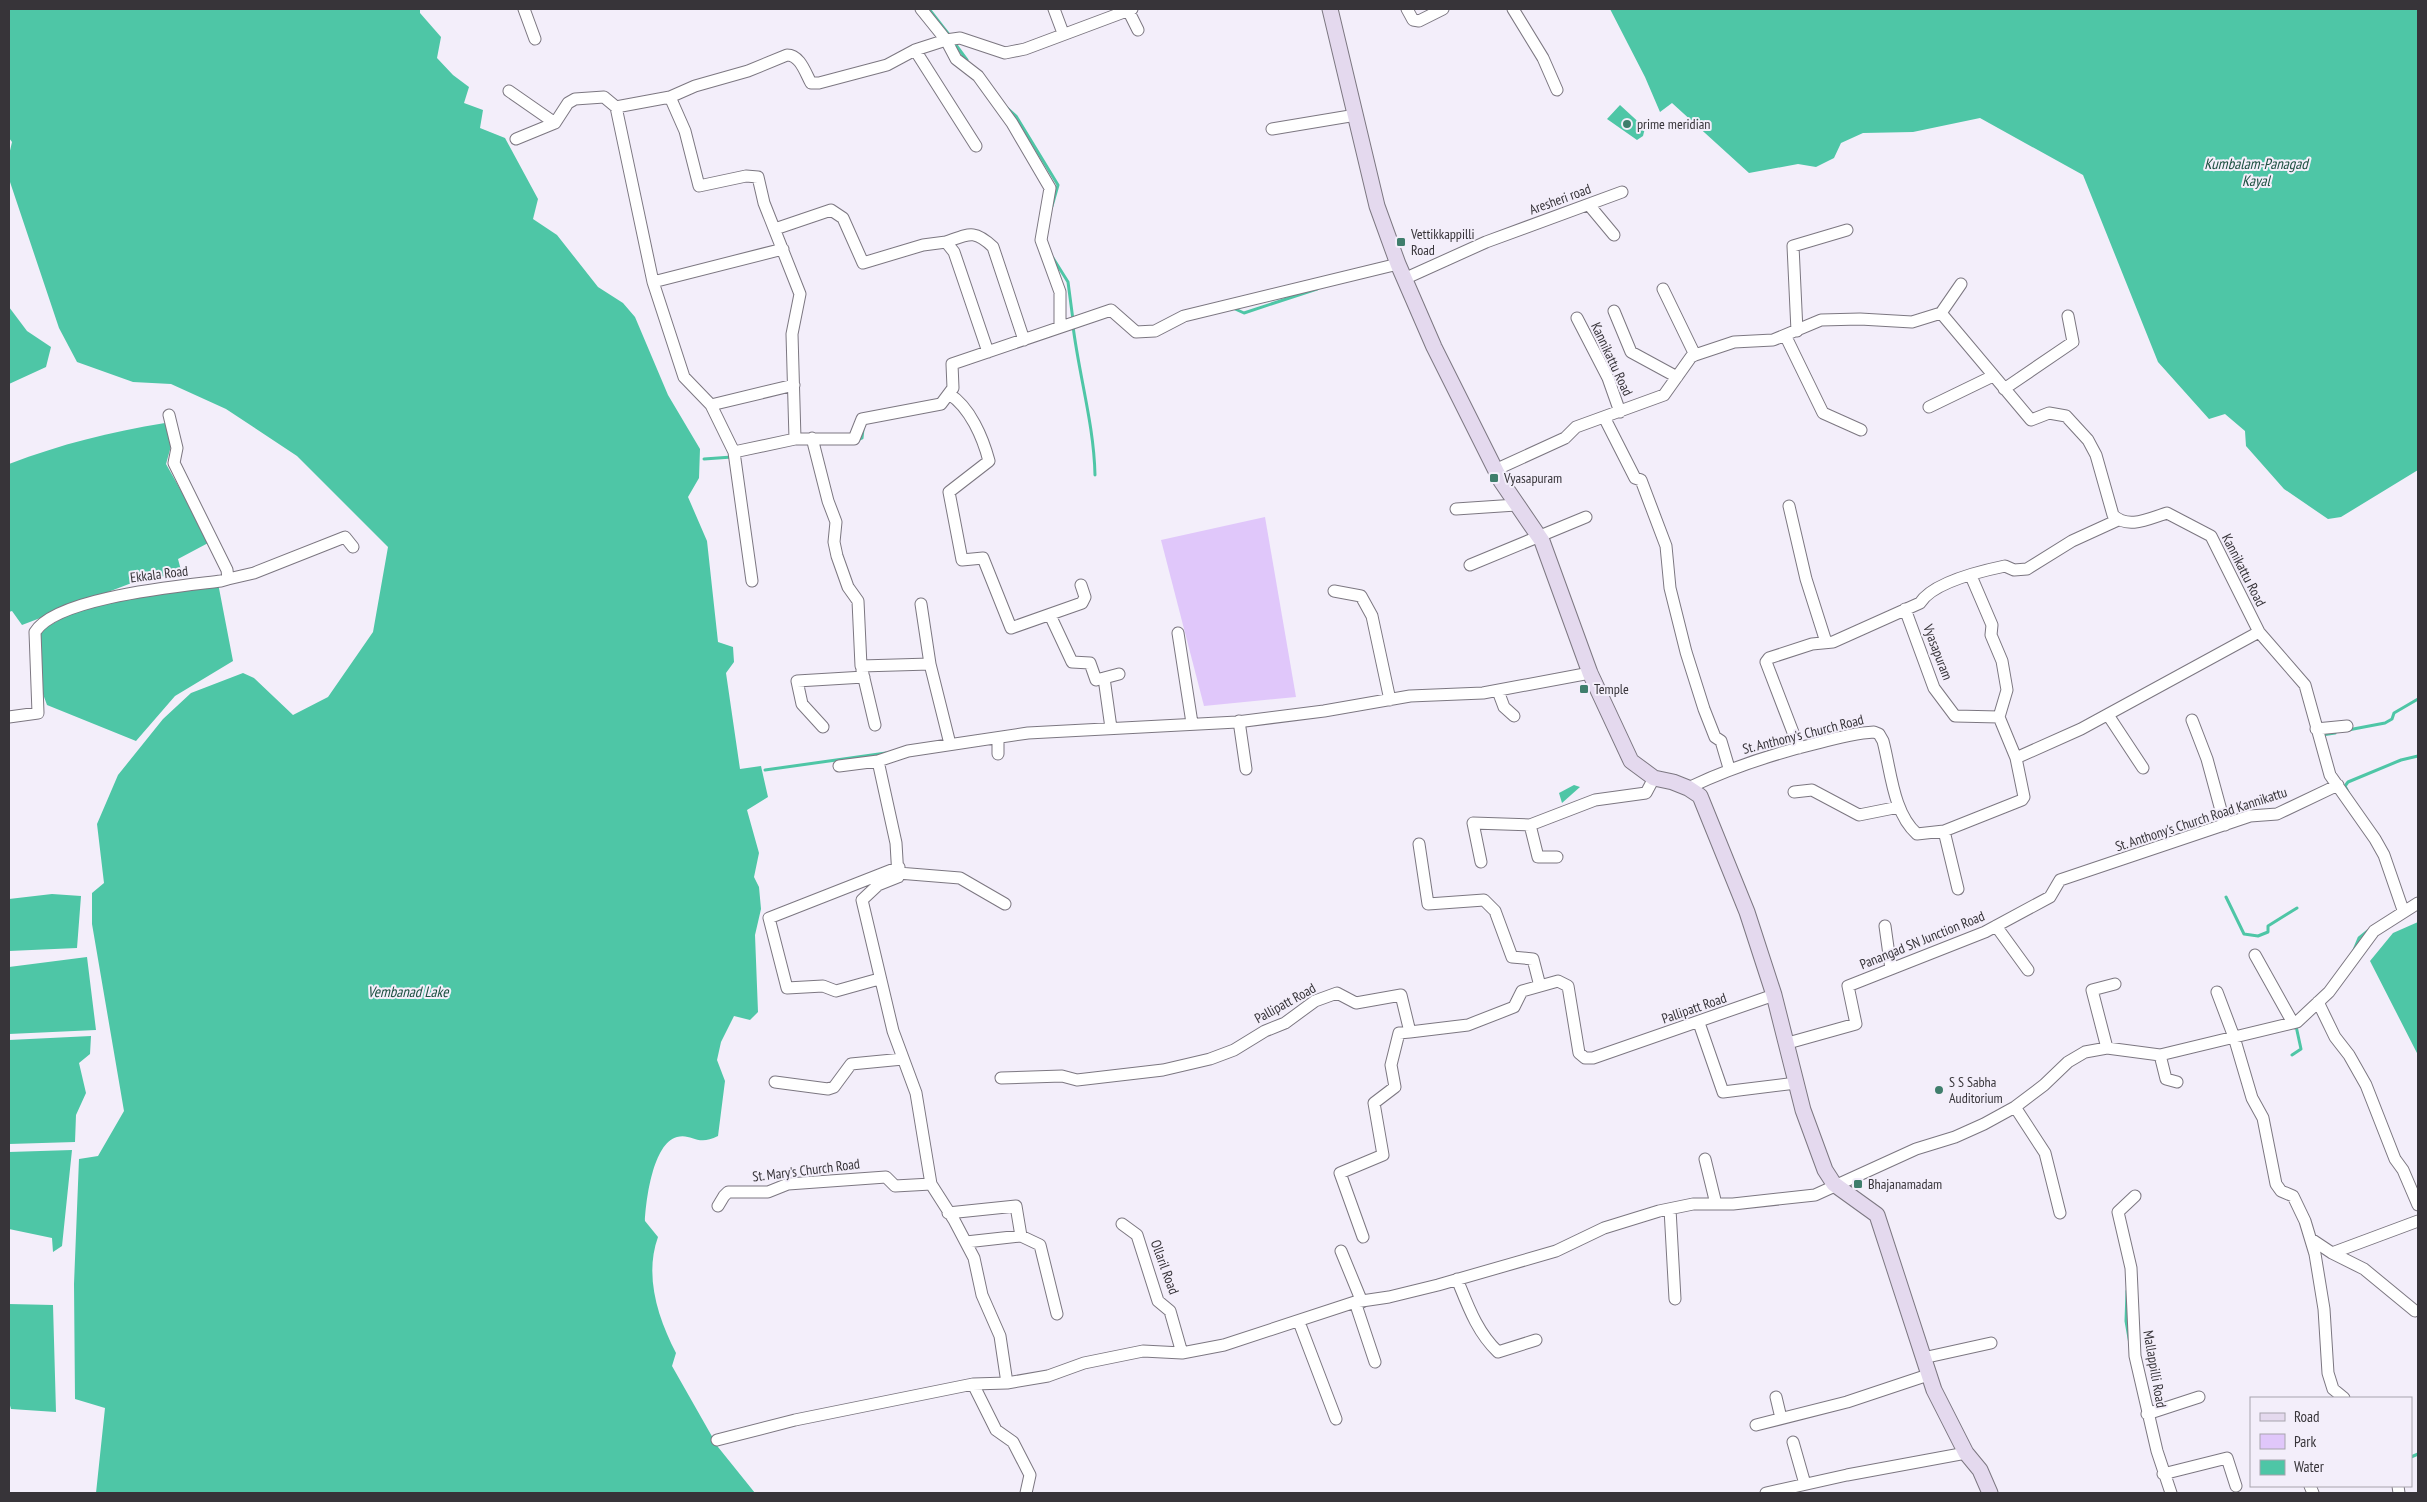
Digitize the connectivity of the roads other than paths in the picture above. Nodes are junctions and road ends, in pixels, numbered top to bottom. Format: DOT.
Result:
graph roads {
  1 [pos="524,9"];
  2 [pos="921,9"];
  3 [pos="1054,9"];
  4 [pos="1130,9"];
  5 [pos="1330,9"];
  6 [pos="1407,9"];
  7 [pos="1443,9"];
  8 [pos="1513,9"];
  9 [pos="1138,30"];
  10 [pos="1063,33"];
  11 [pos="535,40"];
  12 [pos="946,40"];
  13 [pos="915,50"];
  14 [pos="1557,90"];
  15 [pos="509,91"];
  16 [pos="670,97"];
  17 [pos="616,107"];
  18 [pos="1356,115"];
  19 [pos="555,123"];
  20 [pos="1272,129"];
  21 [pos="516,139"];
  22 [pos="976,146"];
  23 [pos="1622,192"];
  24 [pos="1589,204"];
  25 [pos="775,229"];
  26 [pos="1847,230"];
  27 [pos="1614,235"];
  28 [pos="946,242"];
  29 [pos="783,249"];
  30 [pos="1398,264"];
  31 [pos="1404,280"];
  32 [pos="653,282"];
  33 [pos="1962,284"];
  34 [pos="1663,288"];
  35 [pos="1614,311"];
  36 [pos="1941,313"];
  37 [pos="2068,316"];
  38 [pos="1577,318"];
  39 [pos="1060,326"];
  40 [pos="1797,331"];
  41 [pos="1785,335"];
  42 [pos="1024,340"];
  43 [pos="988,352"];
  44 [pos="1695,355"];
  45 [pos="1994,376"];
  46 [pos="1677,377"];
  47 [pos="794,385"];
  48 [pos="2004,389"];
  49 [pos="949,394"];
  50 [pos="711,404"];
  51 [pos="1929,407"];
  52 [pos="1620,412"];
  53 [pos="169,416"];
  54 [pos="1604,417"];
  55 [pos="1861,430"];
  56 [pos="812,438"];
  57 [pos="795,439"];
  58 [pos="734,452"];
  59 [pos="1495,470"];
  60 [pos="1516,505"];
  61 [pos="1789,506"];
  62 [pos="1456,509"];
  63 [pos="1586,517"];
  64 [pos="2118,520"];
  65 [pos="1537,537"];
  66 [pos="353,547"];
  67 [pos="1470,565"];
  68 [pos="1971,576"];
  69 [pos="228,578"];
  70 [pos="752,581"];
  71 [pos="1081,585"];
  72 [pos="1334,592"];
  73 [pos="921,604"];
  74 [pos="1905,609"];
  75 [pos="1050,615"];
  76 [pos="2259,632"];
  77 [pos="1178,633"];
  78 [pos="1826,642"];
  79 [pos="930,664"];
  80 [pos="862,672"];
  81 [pos="1590,673"];
  82 [pos="1120,674"];
  83 [pos="1104,678"];
  84 [pos="1498,691"];
  85 [pos="1390,700"];
  86 [pos="2108,715"];
  87 [pos="1514,716"];
  88 [pos="9,717"];
  89 [pos="1999,717"];
  90 [pos="2192,720"];
  91 [pos="1238,722"];
  92 [pos="1192,724"];
  93 [pos="875,725"];
  94 [pos="2347,726"];
  95 [pos="823,727"];
  96 [pos="1111,728"];
  97 [pos="2316,729"];
  98 [pos="998,738"];
  99 [pos="950,744"];
  100 [pos="1799,748"];
  101 [pos="998,754"];
  102 [pos="2016,758"];
  103 [pos="878,761"];
  104 [pos="839,766"];
  105 [pos="1729,768"];
  106 [pos="2143,768"];
  107 [pos="1246,769"];
  108 [pos="1654,778"];
  109 [pos="2338,785"];
  110 [pos="1688,788"];
  111 [pos="1794,792"];
  112 [pos="1900,808"];
  113 [pos="1530,825"];
  114 [pos="2225,825"];
  115 [pos="1944,832"];
  116 [pos="1419,844"];
  117 [pos="1556,857"];
  118 [pos="1481,862"];
  119 [pos="898,870"];
  120 [pos="1958,889"];
  121 [pos="2050,898"];
  122 [pos="2418,903"];
  123 [pos="1006,904"];
  124 [pos="2403,910"];
  125 [pos="1886,926"];
  126 [pos="1996,926"];
  127 [pos="2255,955"];
  128 [pos="1891,969"];
  129 [pos="2028,970"];
  130 [pos="879,979"];
  131 [pos="2115,984"];
  132 [pos="1540,986"];
  133 [pos="2217,992"];
  134 [pos="1774,995"];
  135 [pos="2318,1002"];
  136 [pos="2293,1022"];
  137 [pos="1699,1023"];
  138 [pos="1410,1032"];
  139 [pos="2234,1037"];
  140 [pos="1788,1043"];
  141 [pos="2107,1048"];
  142 [pos="2160,1055"];
  143 [pos="903,1059"];
  144 [pos="1001,1078"];
  145 [pos="775,1082"];
  146 [pos="2177,1082"];
  147 [pos="1796,1083"];
  148 [pos="2015,1107"];
  149 [pos="1705,1159"];
  150 [pos="931,1184"];
  151 [pos="1834,1184"];
  152 [pos="2135,1196"];
  153 [pos="1716,1204"];
  154 [pos="2418,1204"];
  155 [pos="718,1206"];
  156 [pos="1670,1209"];
  157 [pos="948,1212"];
  158 [pos="2060,1212"];
  159 [pos="2418,1221"];
  160 [pos="1122,1224"];
  161 [pos="1021,1236"];
  162 [pos="1363,1238"];
  163 [pos="2311,1239"];
  164 [pos="966,1242"];
  165 [pos="1341,1251"];
  166 [pos="2332,1253"];
  167 [pos="1457,1279"];
  168 [pos="1675,1298"];
  169 [pos="1359,1302"];
  170 [pos="2415,1312"];
  171 [pos="1057,1314"];
  172 [pos="1299,1322"];
  173 [pos="1536,1340"];
  174 [pos="1991,1343"];
  175 [pos="1182,1353"];
  176 [pos="1923,1358"];
  177 [pos="1375,1362"];
  178 [pos="1928,1375"];
  179 [pos="1007,1383"];
  180 [pos="973,1384"];
  181 [pos="1776,1397"];
  182 [pos="2199,1397"];
  183 [pos="2343,1397"];
  184 [pos="2147,1414"];
  185 [pos="1781,1418"];
  186 [pos="1336,1419"];
  187 [pos="1756,1425"];
  188 [pos="717,1440"];
  189 [pos="1794,1442"];
  190 [pos="1966,1453"];
  191 [pos="2163,1474"];
  192 [pos="1806,1484"];
  193 [pos="2236,1486"];
  194 [pos="1026,1493"];
  195 [pos="1766,1493"];
  196 [pos="1990,1493"];
  197 [pos="2171,1493"];
  1 -- 11 [label="street"];
  2 -- 12 [label="street"];
  3 -- 10 [label="street"];
  4 -- 9 [label="street"];
  4 -- 10 [label="street"];
  5 -- 18 [label="main road"];
  6 -- 7 [label="street"];
  8 -- 14 [label="street"];
  10 -- 12 [label="street"];
  12 -- 13 [label="street"];
  12 -- 39 [label="street"];
  13 -- 16 [label="street"];
  13 -- 22 [label="street"];
  15 -- 19 [label="street"];
  16 -- 17 [label="street"];
  16 -- 25 [label="street"];
  17 -- 19 [label="street"];
  17 -- 32 [label="street"];
  18 -- 20 [label="street"];
  18 -- 30 [label="main road"];
  19 -- 21 [label="street"];
  23 -- 24 [label="street, Aresheri road"];
  24 -- 27 [label="street"];
  24 -- 31 [label="street, Aresheri road"];
  25 -- 28 [label="street"];
  25 -- 29 [label="street"];
  26 -- 40 [label="street"];
  28 -- 42 [label="street"];
  28 -- 43 [label="street"];
  29 -- 32 [label="street"];
  29 -- 47 [label="street"];
  30 -- 31 [label="main road"];
  30 -- 39 [label="street"];
  31 -- 59 [label="main road"];
  32 -- 50 [label="street"];
  33 -- 36 [label="street"];
  34 -- 44 [label="street"];
  35 -- 46 [label="street"];
  36 -- 40 [label="street"];
  36 -- 45 [label="street"];
  37 -- 48 [label="street"];
  38 -- 52 [label="street, Kannikattu Road"];
  39 -- 42 [label="street"];
  40 -- 41 [label="street"];
  41 -- 44 [label="street"];
  41 -- 55 [label="street"];
  42 -- 43 [label="street"];
  43 -- 49 [label="street"];
  44 -- 46 [label="street"];
  45 -- 48 [label="street"];
  45 -- 51 [label="street"];
  46 -- 52 [label="street"];
  47 -- 50 [label="street"];
  47 -- 57 [label="street"];
  48 -- 64 [label="street"];
  49 -- 56 [label="street"];
  49 -- 75 [label="street"];
  50 -- 58 [label="street"];
  52 -- 54 [label="street"];
  53 -- 69 [label="street"];
  54 -- 59 [label="street"];
  54 -- 105 [label="street, St. Anthony's Church Road"];
  56 -- 57 [label="street"];
  56 -- 80 [label="street"];
  57 -- 58 [label="street"];
  58 -- 70 [label="street"];
  59 -- 60 [label="main road"];
  60 -- 62 [label="street"];
  60 -- 65 [label="main road"];
  61 -- 78 [label="street"];
  63 -- 65 [label="street"];
  64 -- 68 [label="street"];
  64 -- 76 [label="street, Kannikattu Road"];
  65 -- 67 [label="street"];
  65 -- 81 [label="main road"];
  66 -- 69 [label="street"];
  68 -- 74 [label="street"];
  68 -- 89 [label="street"];
  69 -- 88 [label="street, Ekkala Road"];
  71 -- 75 [label="street"];
  72 -- 85 [label="street"];
  73 -- 79 [label="street"];
  74 -- 78 [label="street"];
  74 -- 89 [label="street, Vyasapuram"];
  75 -- 83 [label="street"];
  76 -- 86 [label="street"];
  76 -- 97 [label="street, Kannikattu Road"];
  77 -- 92 [label="street"];
  78 -- 100 [label="street"];
  79 -- 80 [label="street"];
  79 -- 99 [label="street"];
  80 -- 93 [label="street"];
  80 -- 95 [label="street"];
  81 -- 84 [label="street"];
  81 -- 108 [label="main road"];
  82 -- 83 [label="street"];
  83 -- 96 [label="street"];
  84 -- 85 [label="street"];
  84 -- 87 [label="street"];
  85 -- 91 [label="street"];
  86 -- 102 [label="street"];
  86 -- 106 [label="street"];
  89 -- 102 [label="street"];
  90 -- 114 [label="street"];
  91 -- 92 [label="street"];
  91 -- 107 [label="street"];
  92 -- 96 [label="street"];
  94 -- 97 [label="street"];
  96 -- 98 [label="street"];
  97 -- 109 [label="street, Kannikattu Road"];
  98 -- 99 [label="street"];
  98 -- 101 [label="street"];
  99 -- 103 [label="street"];
  100 -- 105 [label="street, St. Anthony's Church Road"];
  100 -- 112 [label="street, St. Anthony's Church Road"];
  102 -- 115 [label="street, St. Anthony's Church Road"];
  103 -- 104 [label="street"];
  103 -- 119 [label="street"];
  105 -- 110 [label="street, St. Anthony's Church Road"];
  108 -- 110 [label="main road"];
  108 -- 113 [label="street"];
  109 -- 114 [label="street, St. Anthony's Church Road Kannikattu"];
  109 -- 124 [label="street, Kannikattu Road"];
  110 -- 134 [label="main road"];
  111 -- 112 [label="street"];
  112 -- 115 [label="street, St. Anthony's Church Road"];
  113 -- 117 [label="street"];
  113 -- 118 [label="street"];
  114 -- 121 [label="street, St. Anthony's Church Road Kannikattu"];
  115 -- 120 [label="street"];
  116 -- 132 [label="street"];
  119 -- 123 [label="street"];
  119 -- 130 [label="street"];
  119 -- 130 [label="street"];
  121 -- 126 [label="street, Panangad SN Junction Road"];
  122 -- 124 [label="street"];
  124 -- 135 [label="street"];
  125 -- 128 [label="street"];
  126 -- 128 [label="street, Panangad SN Junction Road"];
  126 -- 129 [label="street"];
  127 -- 136 [label="street"];
  128 -- 140 [label="street, Panangad SN Junction Road"];
  130 -- 143 [label="street"];
  131 -- 141 [label="street"];
  132 -- 137 [label="street, Pallipatt Road"];
  132 -- 138 [label="street, Pallipatt Road"];
  133 -- 139 [label="street"];
  134 -- 137 [label="street, Pallipatt Road"];
  134 -- 140 [label="main road"];
  135 -- 136 [label="street"];
  135 -- 154 [label="street"];
  136 -- 139 [label="street"];
  137 -- 147 [label="street"];
  138 -- 144 [label="street, Pallipatt Road"];
  138 -- 162 [label="street"];
  139 -- 142 [label="street"];
  139 -- 163 [label="street"];
  140 -- 147 [label="main road"];
  141 -- 142 [label="street"];
  141 -- 148 [label="street"];
  142 -- 146 [label="street"];
  143 -- 145 [label="street"];
  143 -- 150 [label="street"];
  147 -- 151 [label="main road"];
  148 -- 151 [label="street"];
  148 -- 158 [label="street"];
  149 -- 153 [label="street"];
  150 -- 155 [label="street, St. Mary's Church Road"];
  150 -- 157 [label="street"];
  151 -- 153 [label="street"];
  151 -- 176 [label="main road"];
  152 -- 184 [label="street, Mallappilli Road"];
  153 -- 156 [label="street"];
  156 -- 167 [label="street"];
  156 -- 168 [label="street"];
  157 -- 161 [label="street"];
  157 -- 164 [label="street"];
  159 -- 166 [label="street"];
  160 -- 175 [label="street, Ollaril Road"];
  161 -- 164 [label="street"];
  161 -- 171 [label="street"];
  163 -- 166 [label="street"];
  163 -- 183 [label="street"];
  164 -- 179 [label="street"];
  165 -- 169 [label="street"];
  166 -- 170 [label="street"];
  167 -- 169 [label="street"];
  167 -- 173 [label="street"];
  169 -- 172 [label="street"];
  169 -- 177 [label="street"];
  172 -- 175 [label="street"];
  172 -- 186 [label="street"];
  174 -- 176 [label="street"];
  175 -- 179 [label="street"];
  176 -- 178 [label="main road"];
  178 -- 185 [label="street"];
  178 -- 190 [label="main road"];
  179 -- 180 [label="street"];
  180 -- 188 [label="street"];
  180 -- 194 [label="street"];
  181 -- 185 [label="street"];
  182 -- 184 [label="street"];
  184 -- 191 [label="street, Mallappilli Road"];
  185 -- 187 [label="street"];
  189 -- 192 [label="street"];
  190 -- 192 [label="street"];
  190 -- 196 [label="main road"];
  191 -- 193 [label="street"];
  191 -- 197 [label="street, Mallappilli Road"];
  192 -- 195 [label="street"];
}
